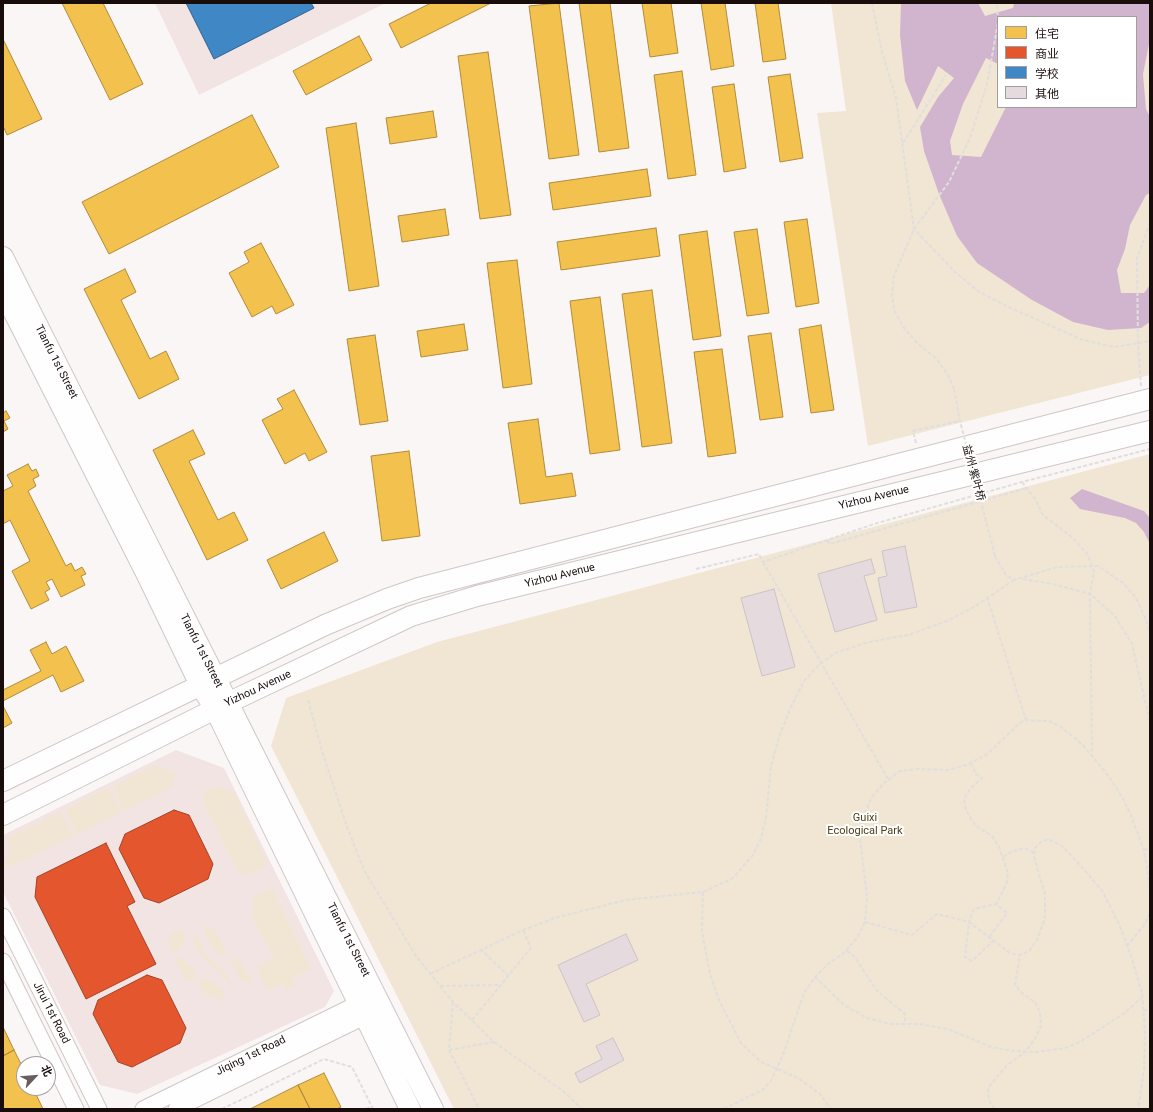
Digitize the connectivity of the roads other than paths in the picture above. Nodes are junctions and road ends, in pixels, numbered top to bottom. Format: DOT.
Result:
graph roads {
  1 [pos="3,257"];
  2 [pos="3,291"];
  3 [pos="1146,400"];
  4 [pos="1150,431"];
  5 [pos="207,682"];
  6 [pos="222,706"];
  7 [pos="3,781"];
  8 [pos="3,814"];
  9 [pos="3,916"];
  10 [pos="3,960"];
  11 [pos="362,1009"];
  12 [pos="76,1109"];
  13 [pos="99,1109"];
  14 [pos="143,1109"];
  15 [pos="176,1109"];
  16 [pos="410,1109"];
  17 [pos="433,1109"];
  1 -- 5 [label="main road, Tianfu 1st Street"];
  2 -- 5 [label="main road, Tianfu 1st Street"];
  3 -- 5 [label="main road"];
  4 -- 6 [label="main road, Yizhou Avenue"];
  5 -- 6 [label="main road, Tianfu 1st Street"];
  5 -- 7 [label="main road"];
  6 -- 8 [label="main road, Yizhou Avenue"];
  6 -- 11 [label="main road, Tianfu 1st Street"];
  6 -- 17 [label="main road, Tianfu 1st Street"];
  9 -- 13 [label="street, Jirui 1st Road"];
  10 -- 12 [label="street, Jirui 1st Road"];
  11 -- 14 [label="street, Jiqing 1st Road"];
  11 -- 15 [label="street, Jiqing 1st Road"];
  11 -- 16 [label="main road, Tianfu 1st Street"];
}
